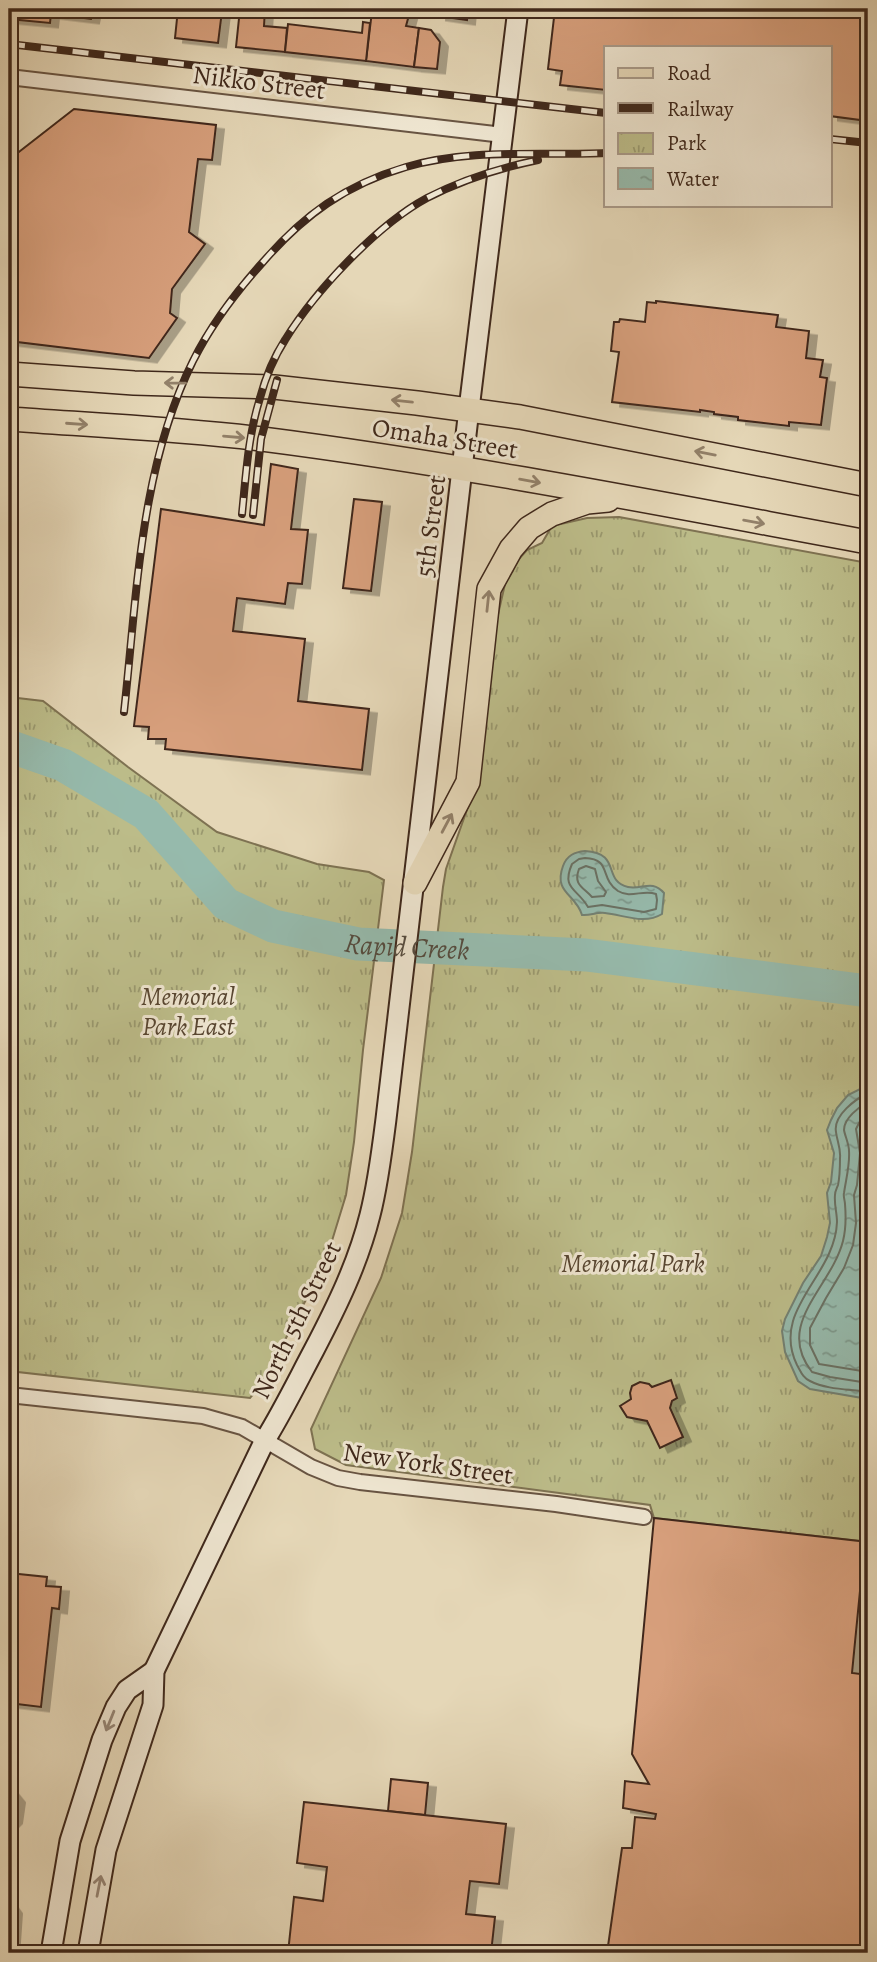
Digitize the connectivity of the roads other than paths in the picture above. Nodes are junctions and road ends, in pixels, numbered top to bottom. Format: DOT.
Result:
graph roads {
  1 [pos="519,9"];
  2 [pos="9,77"];
  3 [pos="503,135"];
  4 [pos="9,374"];
  5 [pos="469,409"];
  6 [pos="9,419"];
  7 [pos="463,469"];
  8 [pos="868,485"];
  9 [pos="626,498"];
  10 [pos="868,542"];
  11 [pos="415,883"];
  12 [pos="9,1395"];
  13 [pos="265,1440"];
  14 [pos="645,1517"];
  15 [pos="154,1671"];
  16 [pos="51,1953"];
  17 [pos="88,1953"];
  1 -- 3 [label="main road, 5th Street"];
  2 -- 3 [label="street, Nikko Street"];
  3 -- 5 [label="main road, 5th Street"];
  5 -- 4 [label="main road, Omaha Street, one-way"];
  5 -- 7 [label="main road, 5th Street"];
  8 -- 5 [label="main road, Omaha Street, one-way"];
  6 -- 7 [label="main road, Omaha Street, one-way"];
  7 -- 9 [label="main road, Omaha Street, one-way"];
  7 -- 11 [label="main road, 5th Street"];
  9 -- 10 [label="main road, Omaha Street, one-way"];
  11 -- 9 [label="main road, one-way"];
  11 -- 13 [label="main road, North 5th Street"];
  12 -- 13 [label="street, New York Street"];
  13 -- 14 [label="street, New York Street"];
  13 -- 15 [label="main road, North 5th Street"];
  15 -- 16 [label="main road, North 5th Street, one-way"];
  17 -- 15 [label="main road, North 5th Street, one-way"];
}
